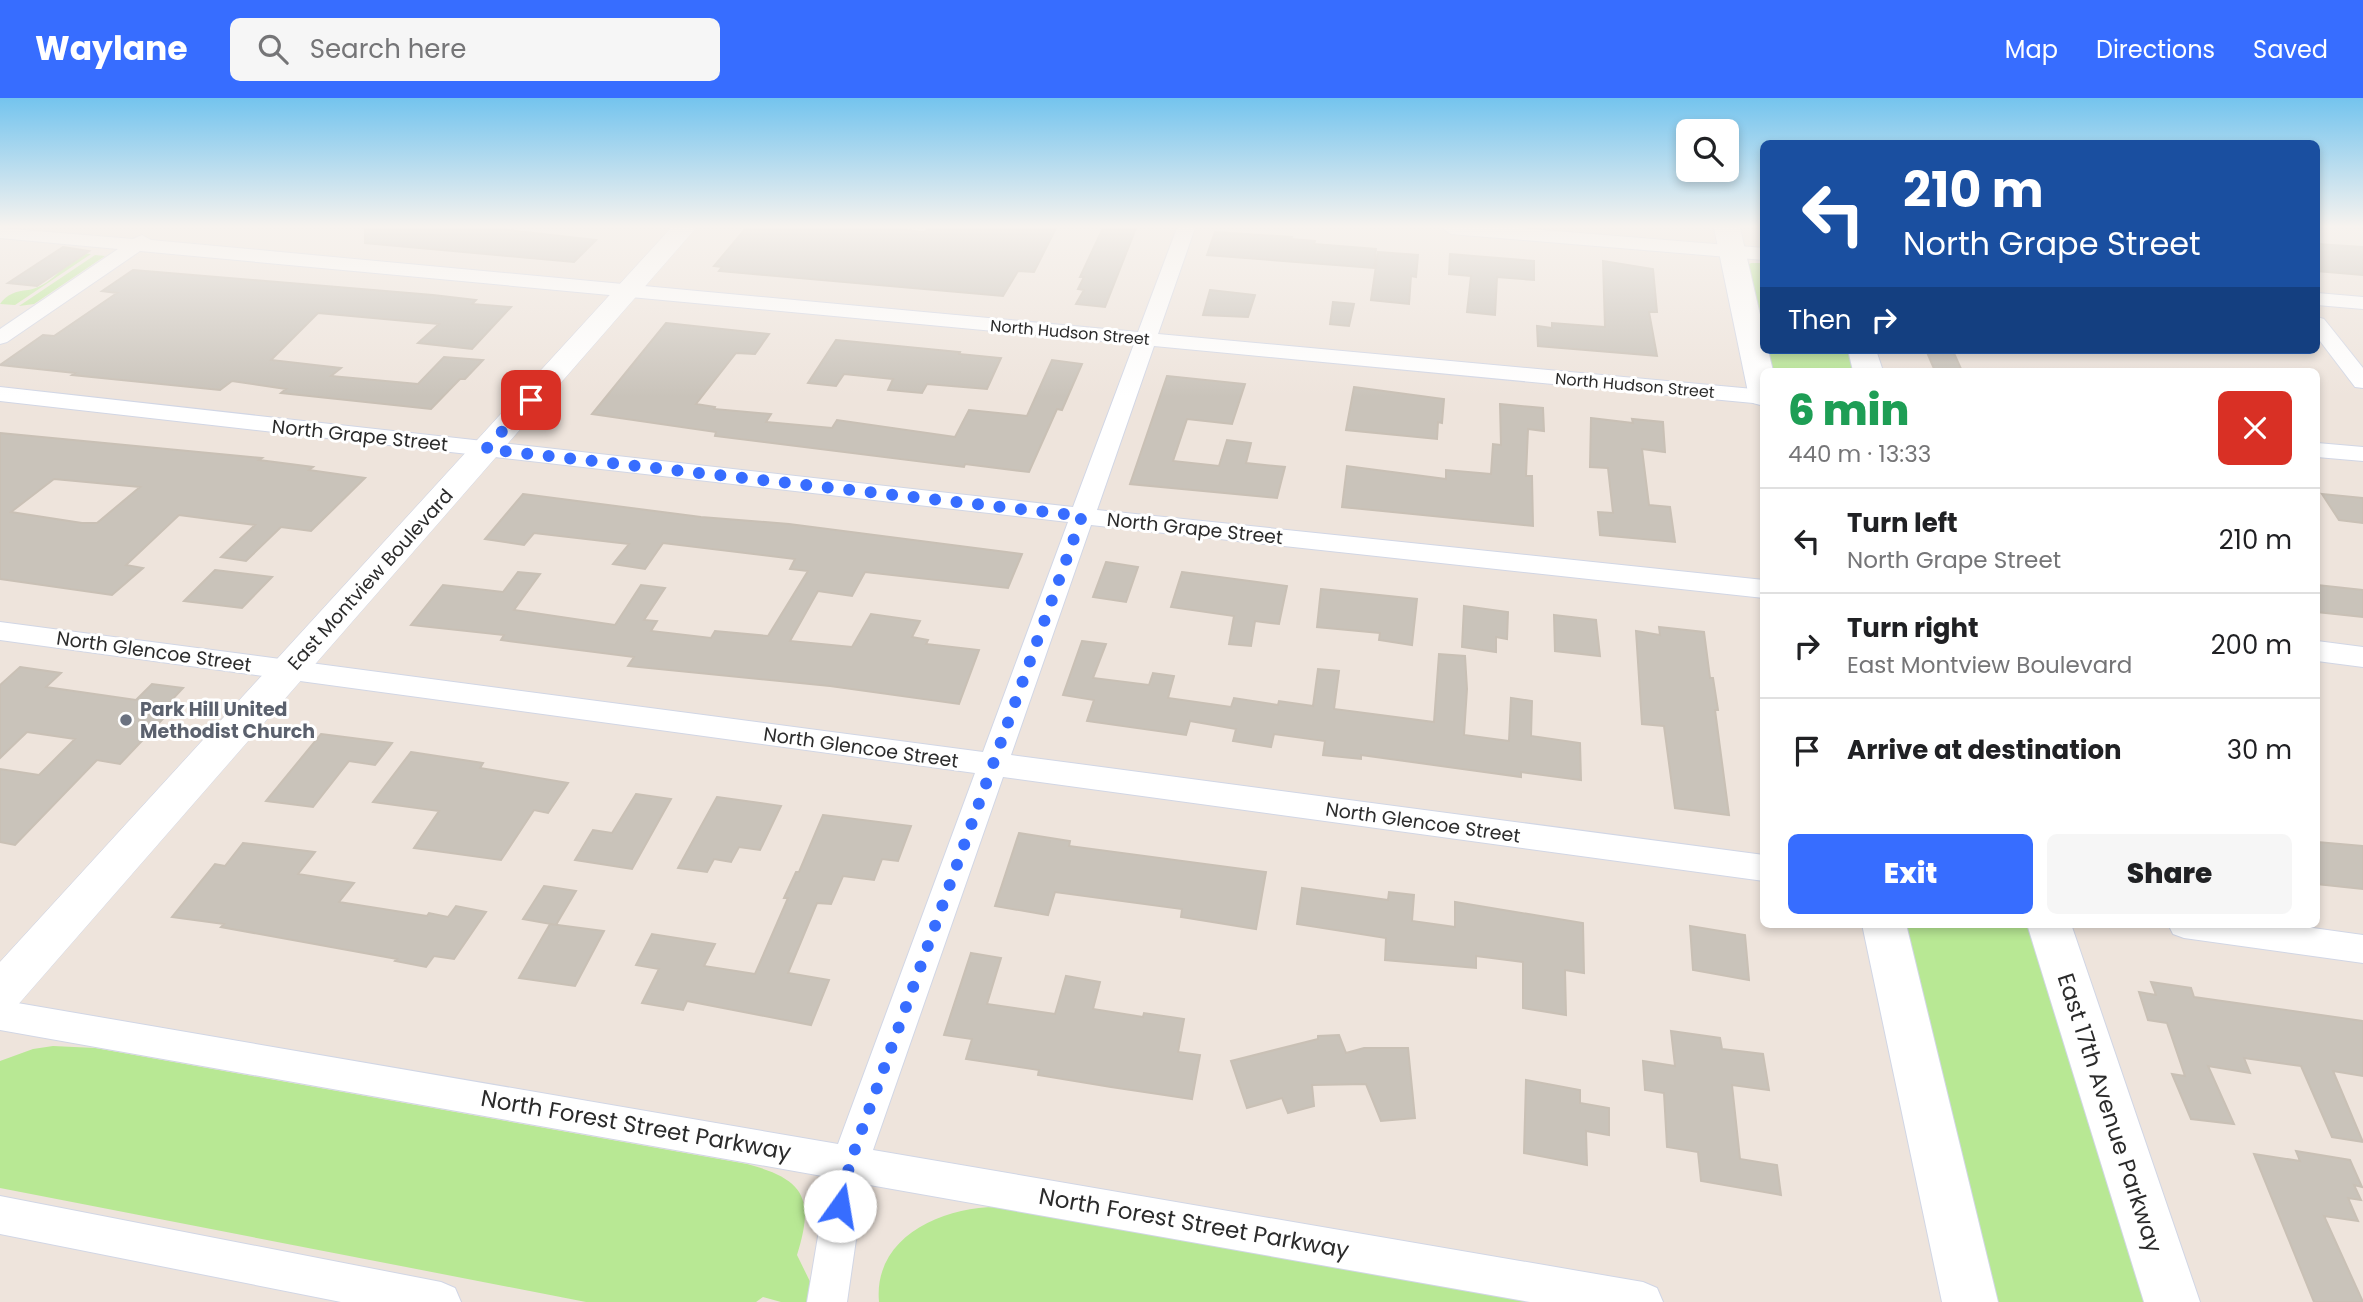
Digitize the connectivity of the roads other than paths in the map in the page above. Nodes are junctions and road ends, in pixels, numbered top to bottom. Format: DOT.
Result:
graph roads {
  1 [pos="79,284"];
  2 [pos="565,284"];
  3 [pos="634,284"];
  4 [pos="1165,284"];
  5 [pos="1739,284"];
  6 [pos="629,290"];
  7 [pos="2320,299"];
  8 [pos="2363,303"];
  9 [pos="2320,327"];
  10 [pos="0,338"];
  11 [pos="1145,339"];
  12 [pos="1760,379"];
  13 [pos="2363,382"];
  14 [pos="0,394"];
  15 [pos="1760,397"];
  16 [pos="486,449"];
  17 [pos="2320,450"];
  18 [pos="2363,454"];
  19 [pos="1082,516"];
  20 [pos="1760,589"];
  21 [pos="0,631"];
  22 [pos="2320,651"];
  23 [pos="2363,657"];
  24 [pos="289,670"];
  25 [pos="992,765"];
  26 [pos="1760,867"];
  27 [pos="1885,928"];
  28 [pos="2050,928"];
  29 [pos="2213,928"];
  30 [pos="2363,949"];
  31 [pos="0,993"];
  32 [pos="0,1015"];
  33 [pos="850,1163"];
  34 [pos="0,1215"];
  35 [pos="441,1302"];
  36 [pos="827,1302"];
  37 [pos="1643,1302"];
  38 [pos="1970,1302"];
  39 [pos="2172,1302"];
  1 -- 10 [label="street"];
  2 -- 6 [label="street, North Hudson Street"];
  3 -- 6 [label="street, East Montview Boulevard"];
  4 -- 11 [label="street"];
  5 -- 12 [label="main road"];
  6 -- 11 [label="street, North Hudson Street"];
  6 -- 16 [label="street, East Montview Boulevard"];
  7 -- 8 [label="street"];
  9 -- 13 [label="street"];
  11 -- 15 [label="street, North Hudson Street"];
  11 -- 19 [label="street"];
  14 -- 16 [label="street, North Grape Street"];
  16 -- 19 [label="street, North Grape Street"];
  16 -- 24 [label="street, East Montview Boulevard"];
  17 -- 18 [label="street"];
  19 -- 20 [label="street, North Grape Street"];
  19 -- 25 [label="street"];
  21 -- 24 [label="street, North Glencoe Street"];
  22 -- 23 [label="street"];
  24 -- 25 [label="street, North Glencoe Street"];
  24 -- 31 [label="street, East Montview Boulevard"];
  25 -- 26 [label="street, North Glencoe Street"];
  25 -- 33 [label="street"];
  27 -- 38 [label="main road"];
  28 -- 39 [label="main road, East 17th Avenue Parkway"];
  29 -- 30 [label="street"];
  32 -- 33 [label="street, North Forest Street Parkway"];
  33 -- 36 [label="street"];
  33 -- 37 [label="street, North Forest Street Parkway"];
  34 -- 35 [label="street"];
}
